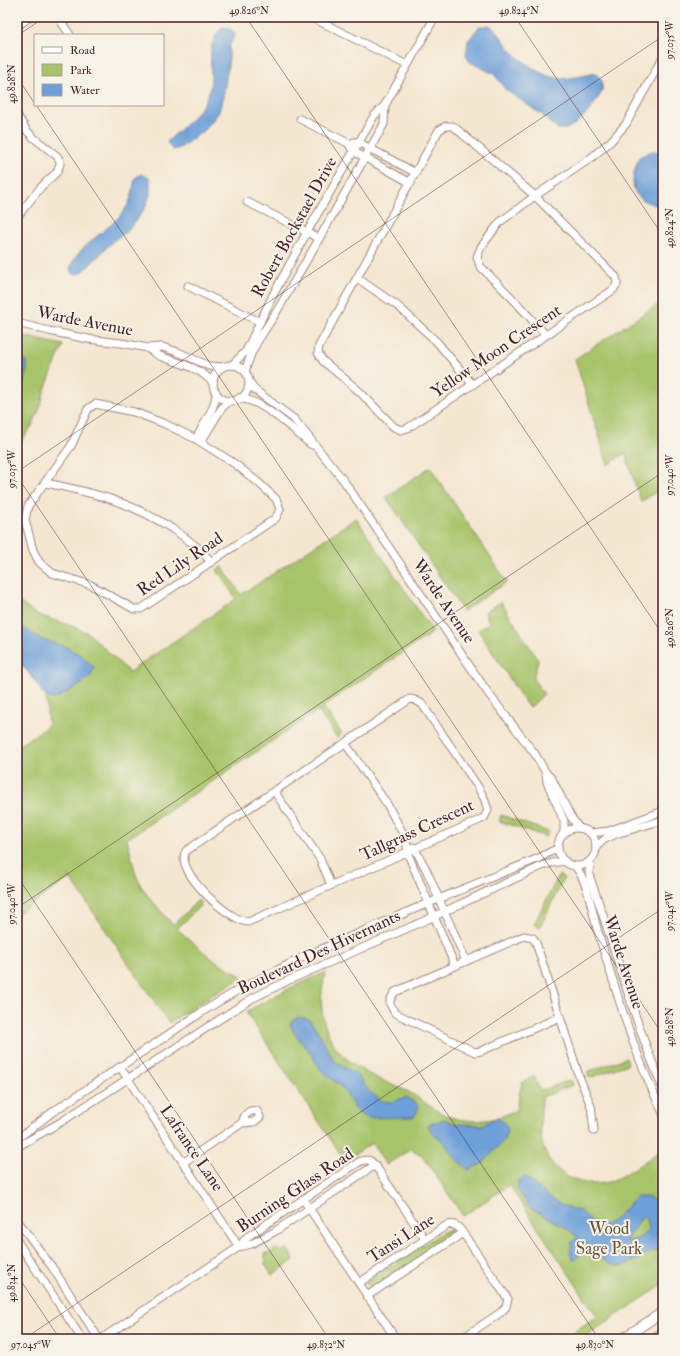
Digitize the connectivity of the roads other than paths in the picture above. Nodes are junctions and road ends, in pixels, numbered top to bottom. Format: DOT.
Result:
graph roads {
  1 [pos="30,17"];
  2 [pos="58,17"];
  3 [pos="311,17"];
  4 [pos="435,17"];
  5 [pos="658,17"];
  6 [pos="326,20"];
  7 [pos="663,21"];
  8 [pos="17,26"];
  9 [pos="69,34"];
  10 [pos="663,57"];
  11 [pos="407,65"];
  12 [pos="385,105"];
  13 [pos="17,115"];
  14 [pos="300,119"];
  15 [pos="358,142"];
  16 [pos="348,143"];
  17 [pos="370,148"];
  18 [pos="353,151"];
  19 [pos="365,157"];
  20 [pos="416,173"];
  21 [pos="411,182"];
  22 [pos="535,196"];
  23 [pos="247,202"];
  24 [pos="17,217"];
  25 [pos="307,232"];
  26 [pos="319,239"];
  27 [pos="358,278"];
  28 [pos="188,286"];
  29 [pos="260,322"];
  30 [pos="17,323"];
  31 [pos="546,335"];
  32 [pos="148,348"];
  33 [pos="232,365"];
  34 [pos="223,367"];
  35 [pos="245,371"];
  36 [pos="249,381"];
  37 [pos="213,383"];
  38 [pos="473,385"];
  39 [pos="216,392"];
  40 [pos="239,398"];
  41 [pos="230,400"];
  42 [pos="198,440"];
  43 [pos="316,447"];
  44 [pos="46,483"];
  45 [pos="210,562"];
  46 [pos="345,742"];
  47 [pos="546,773"];
  48 [pos="274,791"];
  49 [pos="663,810"];
  50 [pos="663,820"];
  51 [pos="579,828"];
  52 [pos="564,833"];
  53 [pos="590,833"];
  54 [pos="558,848"];
  55 [pos="596,848"];
  56 [pos="411,850"];
  57 [pos="590,860"];
  58 [pos="565,861"];
  59 [pos="575,866"];
  60 [pos="331,885"];
  61 [pos="439,899"];
  62 [pos="428,903"];
  63 [pos="444,912"];
  64 [pos="434,916"];
  65 [pos="466,961"];
  66 [pos="455,966"];
  67 [pos="560,1017"];
  68 [pos="120,1067"];
  69 [pos="127,1078"];
  70 [pos="663,1088"];
  71 [pos="663,1113"];
  72 [pos="242,1123"];
  73 [pos="594,1131"];
  74 [pos="17,1139"];
  75 [pos="17,1147"];
  76 [pos="184,1162"];
  77 [pos="374,1165"];
  78 [pos="303,1199"];
  79 [pos="309,1209"];
  80 [pos="17,1220"];
  81 [pos="463,1233"];
  82 [pos="425,1239"];
  83 [pos="17,1241"];
  84 [pos="239,1247"];
  85 [pos="359,1283"];
  86 [pos="367,1296"];
  87 [pos="663,1312"];
  88 [pos="663,1333"];
  89 [pos="82,1339"];
  90 [pos="100,1339"];
  91 [pos="396,1339"];
  92 [pos="461,1339"];
  93 [pos="622,1339"];
  94 [pos="653,1339"];
  1 -- 8 [label="street"];
  2 -- 9 [label="street"];
  3 -- 6 [label="street"];
  4 -- 11 [label="street, Robert Bockstael Drive"];
  5 -- 7 [label="street"];
  6 -- 11 [label="street"];
  10 -- 22 [label="street"];
  11 -- 12 [label="street, Robert Bockstael Drive"];
  12 -- 15 [label="street, Robert Bockstael Drive"];
  12 -- 17 [label="street, Robert Bockstael Drive"];
  13 -- 24 [label="street"];
  14 -- 16 [label="street"];
  15 -- 16 [label="street"];
  15 -- 17 [label="street"];
  15 -- 18 [label="street, Robert Bockstael Drive"];
  16 -- 18 [label="street"];
  17 -- 19 [label="street, Robert Bockstael Drive"];
  17 -- 20 [label="street"];
  18 -- 19 [label="street"];
  18 -- 25 [label="street, Robert Bockstael Drive"];
  19 -- 21 [label="street"];
  19 -- 26 [label="street, Robert Bockstael Drive"];
  20 -- 21 [label="street, Yellow Moon Crescent"];
  20 -- 22 [label="street, Yellow Moon Crescent"];
  21 -- 27 [label="street, Yellow Moon Crescent"];
  22 -- 31 [label="street"];
  22 -- 31 [label="street, Yellow Moon Crescent"];
  23 -- 25 [label="street"];
  25 -- 26 [label="street"];
  25 -- 29 [label="street, Robert Bockstael Drive"];
  26 -- 35 [label="street, Robert Bockstael Drive"];
  27 -- 38 [label="street"];
  27 -- 38 [label="street, Yellow Moon Crescent"];
  28 -- 29 [label="street"];
  29 -- 33 [label="street, Robert Bockstael Drive"];
  30 -- 32 [label="street, Warde Avenue"];
  31 -- 38 [label="street, Yellow Moon Crescent"];
  32 -- 34 [label="street, Warde Avenue"];
  32 -- 37 [label="street, Warde Avenue"];
  33 -- 34 [label="street"];
  33 -- 35 [label="street"];
  34 -- 37 [label="street"];
  35 -- 36 [label="street"];
  36 -- 40 [label="street"];
  36 -- 43 [label="street, Warde Avenue"];
  37 -- 39 [label="street"];
  39 -- 41 [label="street"];
  39 -- 42 [label="street"];
  40 -- 41 [label="street"];
  40 -- 43 [label="street, Warde Avenue"];
  41 -- 42 [label="street"];
  42 -- 44 [label="street, Red Lily Road"];
  42 -- 45 [label="street, Red Lily Road"];
  43 -- 47 [label="street, Warde Avenue"];
  44 -- 45 [label="street"];
  44 -- 45 [label="street, Red Lily Road"];
  46 -- 48 [label="street, Tallgrass Crescent"];
  46 -- 56 [label="street"];
  46 -- 56 [label="street, Tallgrass Crescent"];
  47 -- 51 [label="street, Warde Avenue"];
  47 -- 52 [label="street, Warde Avenue"];
  48 -- 60 [label="street"];
  48 -- 60 [label="street, Tallgrass Crescent"];
  49 -- 53 [label="street"];
  50 -- 55 [label="street"];
  51 -- 52 [label="street"];
  51 -- 53 [label="street"];
  52 -- 54 [label="street"];
  53 -- 55 [label="street"];
  54 -- 58 [label="street"];
  54 -- 61 [label="street, Boulevard Des Hivernants"];
  55 -- 57 [label="street"];
  56 -- 60 [label="street, Tallgrass Crescent"];
  56 -- 61 [label="street"];
  56 -- 62 [label="street"];
  57 -- 59 [label="street"];
  57 -- 70 [label="street, Warde Avenue"];
  58 -- 59 [label="street"];
  58 -- 63 [label="street, Boulevard Des Hivernants"];
  59 -- 71 [label="street, Warde Avenue"];
  61 -- 62 [label="street, Boulevard Des Hivernants"];
  61 -- 63 [label="street"];
  62 -- 64 [label="street"];
  62 -- 68 [label="street, Boulevard Des Hivernants"];
  63 -- 64 [label="street, Boulevard Des Hivernants"];
  63 -- 65 [label="street"];
  64 -- 66 [label="street"];
  64 -- 69 [label="street, Boulevard Des Hivernants"];
  65 -- 66 [label="street"];
  65 -- 67 [label="street"];
  66 -- 67 [label="street"];
  67 -- 73 [label="street"];
  68 -- 69 [label="street, Lafrance Lane"];
  68 -- 74 [label="street, Boulevard Des Hivernants"];
  69 -- 75 [label="street, Boulevard Des Hivernants"];
  69 -- 76 [label="street, Lafrance Lane"];
  72 -- 76 [label="street"];
  76 -- 84 [label="street, Lafrance Lane"];
  77 -- 78 [label="street, Burning Glass Road"];
  77 -- 79 [label="street, Burning Glass Road"];
  77 -- 82 [label="street"];
  78 -- 79 [label="street"];
  78 -- 84 [label="street, Burning Glass Road"];
  79 -- 84 [label="street, Burning Glass Road"];
  79 -- 85 [label="street"];
  80 -- 90 [label="street"];
  81 -- 82 [label="street, Tansi Lane"];
  81 -- 86 [label="street, Tansi Lane"];
  81 -- 92 [label="street"];
  82 -- 85 [label="street, Tansi Lane"];
  83 -- 89 [label="street"];
  84 -- 90 [label="street, Burning Glass Road"];
  85 -- 86 [label="street"];
  86 -- 91 [label="street"];
  87 -- 93 [label="main road"];
  88 -- 94 [label="main road"];
}
